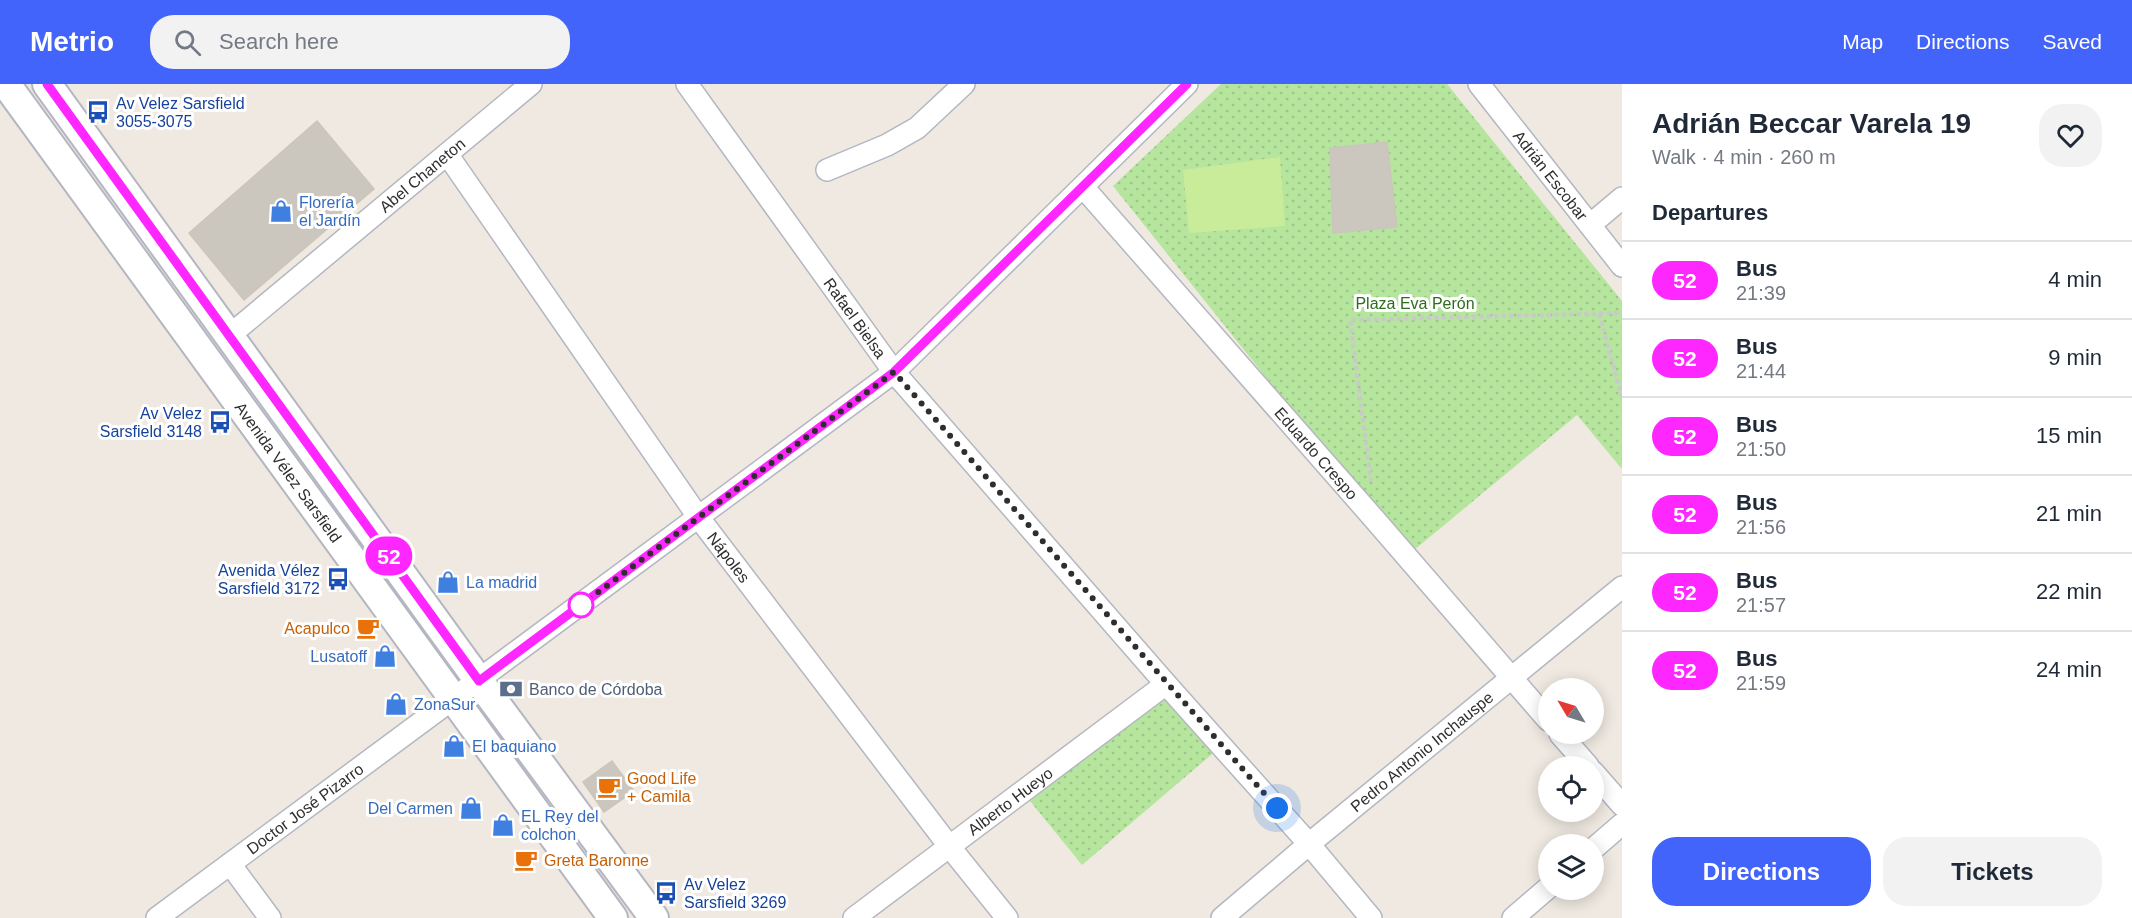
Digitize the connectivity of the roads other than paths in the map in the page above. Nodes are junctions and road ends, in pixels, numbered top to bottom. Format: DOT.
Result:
graph roads {
  1 [pos="6,84"];
  2 [pos="47,84"];
  3 [pos="531,84"];
  4 [pos="687,84"];
  5 [pos="964,84"];
  6 [pos="1187,84"];
  7 [pos="1479,84"];
  8 [pos="447,154"];
  9 [pos="827,170"];
  10 [pos="1083,187"];
  11 [pos="1622,198"];
  12 [pos="1590,225"];
  13 [pos="1622,266"];
  14 [pos="230,335"];
  15 [pos="894,372"];
  16 [pos="699,519"];
  17 [pos="1622,587"];
  18 [pos="1511,678"];
  19 [pos="479,681"];
  20 [pos="1166,684"];
  21 [pos="454,700"];
  22 [pos="1538,709"];
  23 [pos="1569,744"];
  24 [pos="1579,756"];
  25 [pos="1604,785"];
  26 [pos="1622,806"];
  27 [pos="1622,824"];
  28 [pos="1604,840"];
  29 [pos="1309,844"];
  30 [pos="949,846"];
  31 [pos="230,864"];
  32 [pos="1538,897"];
  33 [pos="158,918"];
  34 [pos="270,918"];
  35 [pos="613,918"];
  36 [pos="654,918"];
  37 [pos="854,918"];
  38 [pos="1006,918"];
  39 [pos="1222,918"];
  40 [pos="1371,918"];
  41 [pos="1513,918"];
  1 -- 21 [label="main road, Avenida Vélez Sarsfield"];
  2 -- 14 [label="main road, Avenida Vélez Sarsfield"];
  3 -- 8 [label="street, Abel Chaneton"];
  4 -- 15 [label="street, Rafael Bielsa"];
  5 -- 9 [label="street"];
  6 -- 10 [label="street, Doctor José Pizarro"];
  7 -- 12 [label="street, Adrián Escobar"];
  8 -- 14 [label="street, Abel Chaneton"];
  8 -- 16 [label="street, Nápoles"];
  10 -- 15 [label="street, Doctor José Pizarro"];
  10 -- 18 [label="street, Eduardo Crespo"];
  11 -- 12 [label="street"];
  12 -- 13 [label="street, Adrián Escobar"];
  14 -- 19 [label="main road, Avenida Vélez Sarsfield"];
  15 -- 16 [label="street, Doctor José Pizarro"];
  15 -- 20 [label="street, Rafael Bielsa"];
  16 -- 19 [label="street, Doctor José Pizarro"];
  16 -- 30 [label="street, Nápoles"];
  17 -- 18 [label="street, Pedro Antonio Inchauspe"];
  18 -- 22 [label="street, Eduardo Crespo"];
  18 -- 29 [label="street, Pedro Antonio Inchauspe"];
  19 -- 21 [label="street, Doctor José Pizarro"];
  19 -- 36 [label="main road, Avenida Vélez Sarsfield"];
  20 -- 29 [label="street, Rafael Bielsa"];
  20 -- 30 [label="street, Alberto Hueyo"];
  21 -- 31 [label="street, Doctor José Pizarro"];
  21 -- 35 [label="main road, Avenida Vélez Sarsfield"];
  23 -- 24 [label="street"];
  25 -- 26 [label="street"];
  27 -- 28 [label="street"];
  29 -- 39 [label="street, Pedro Antonio Inchauspe"];
  29 -- 40 [label="street, Rafael Bielsa"];
  30 -- 37 [label="street, Alberto Hueyo"];
  30 -- 38 [label="street, Nápoles"];
  31 -- 33 [label="street, Doctor José Pizarro"];
  31 -- 34 [label="street"];
  32 -- 41 [label="street"];
}
